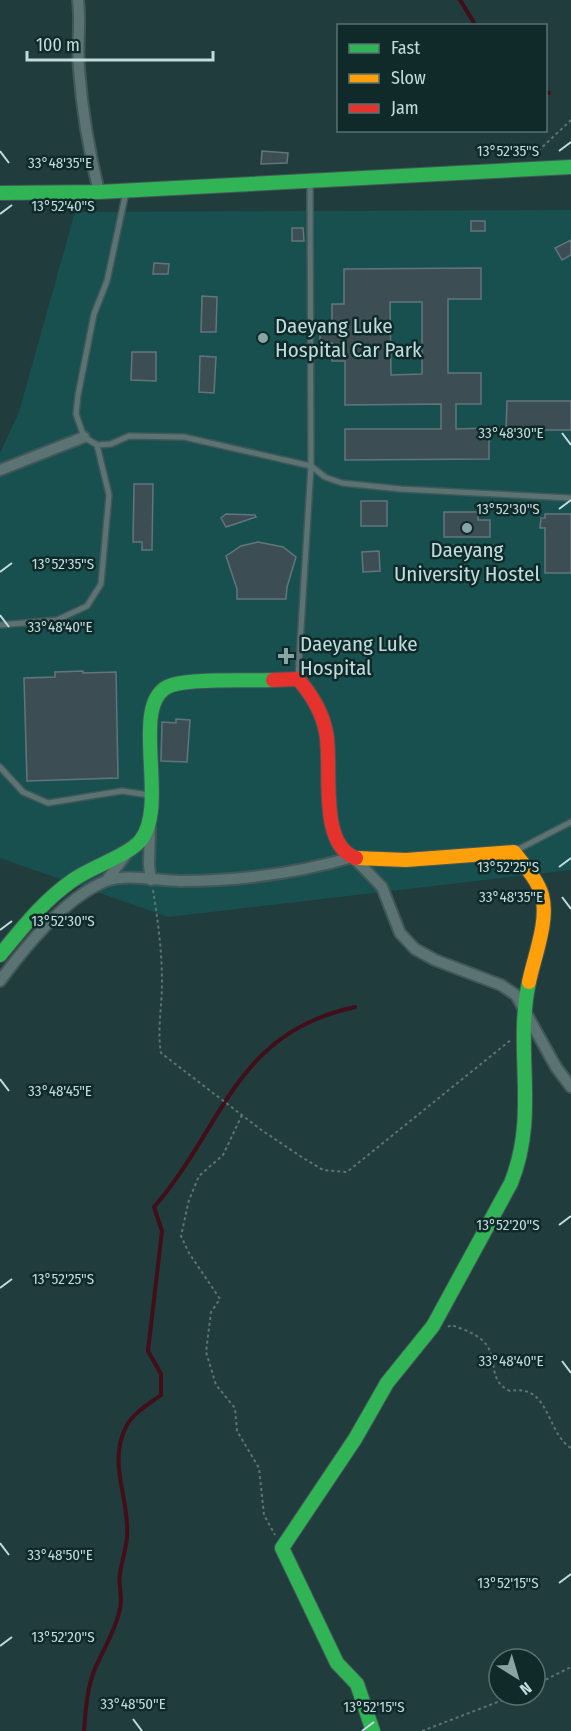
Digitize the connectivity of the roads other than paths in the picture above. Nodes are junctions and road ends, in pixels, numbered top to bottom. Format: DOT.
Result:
graph roads {
  1 [pos="78,0"];
  2 [pos="571,167"];
  3 [pos="310,181"];
  4 [pos="126,191"];
  5 [pos="99,192"];
  6 [pos="0,193"];
  7 [pos="84,437"];
  8 [pos="97,445"];
  9 [pos="312,466"];
  10 [pos="0,470"];
  11 [pos="571,498"];
  12 [pos="0,625"];
  13 [pos="298,679"];
  14 [pos="0,767"];
  15 [pos="151,795"];
  16 [pos="571,822"];
  17 [pos="150,825"];
  18 [pos="513,852"];
  19 [pos="127,853"];
  20 [pos="353,857"];
  21 [pos="107,880"];
  22 [pos="151,880"];
  23 [pos="0,955"];
  24 [pos="0,981"];
  25 [pos="524,1005"];
  26 [pos="571,1087"];
  27 [pos="373,1731"];
  1 -- 5 [label="street"];
  2 -- 3 [label="street"];
  3 -- 4 [label="street"];
  3 -- 9 [label="lane"];
  4 -- 5 [label="street"];
  4 -- 7 [label="lane"];
  5 -- 6 [label="street"];
  7 -- 8 [label="lane"];
  7 -- 10 [label="street"];
  8 -- 9 [label="lane"];
  8 -- 12 [label="lane"];
  9 -- 11 [label="lane"];
  9 -- 13 [label="lane"];
  13 -- 15 [label="street"];
  13 -- 20 [label="street"];
  14 -- 15 [label="lane"];
  15 -- 17 [label="street"];
  16 -- 18 [label="lane"];
  17 -- 19 [label="street"];
  17 -- 22 [label="street"];
  18 -- 20 [label="street"];
  18 -- 25 [label="street"];
  19 -- 21 [label="street"];
  19 -- 23 [label="street"];
  20 -- 22 [label="street"];
  20 -- 25 [label="street"];
  21 -- 22 [label="street"];
  21 -- 24 [label="street"];
  25 -- 26 [label="street"];
  25 -- 27 [label="street"];
}
